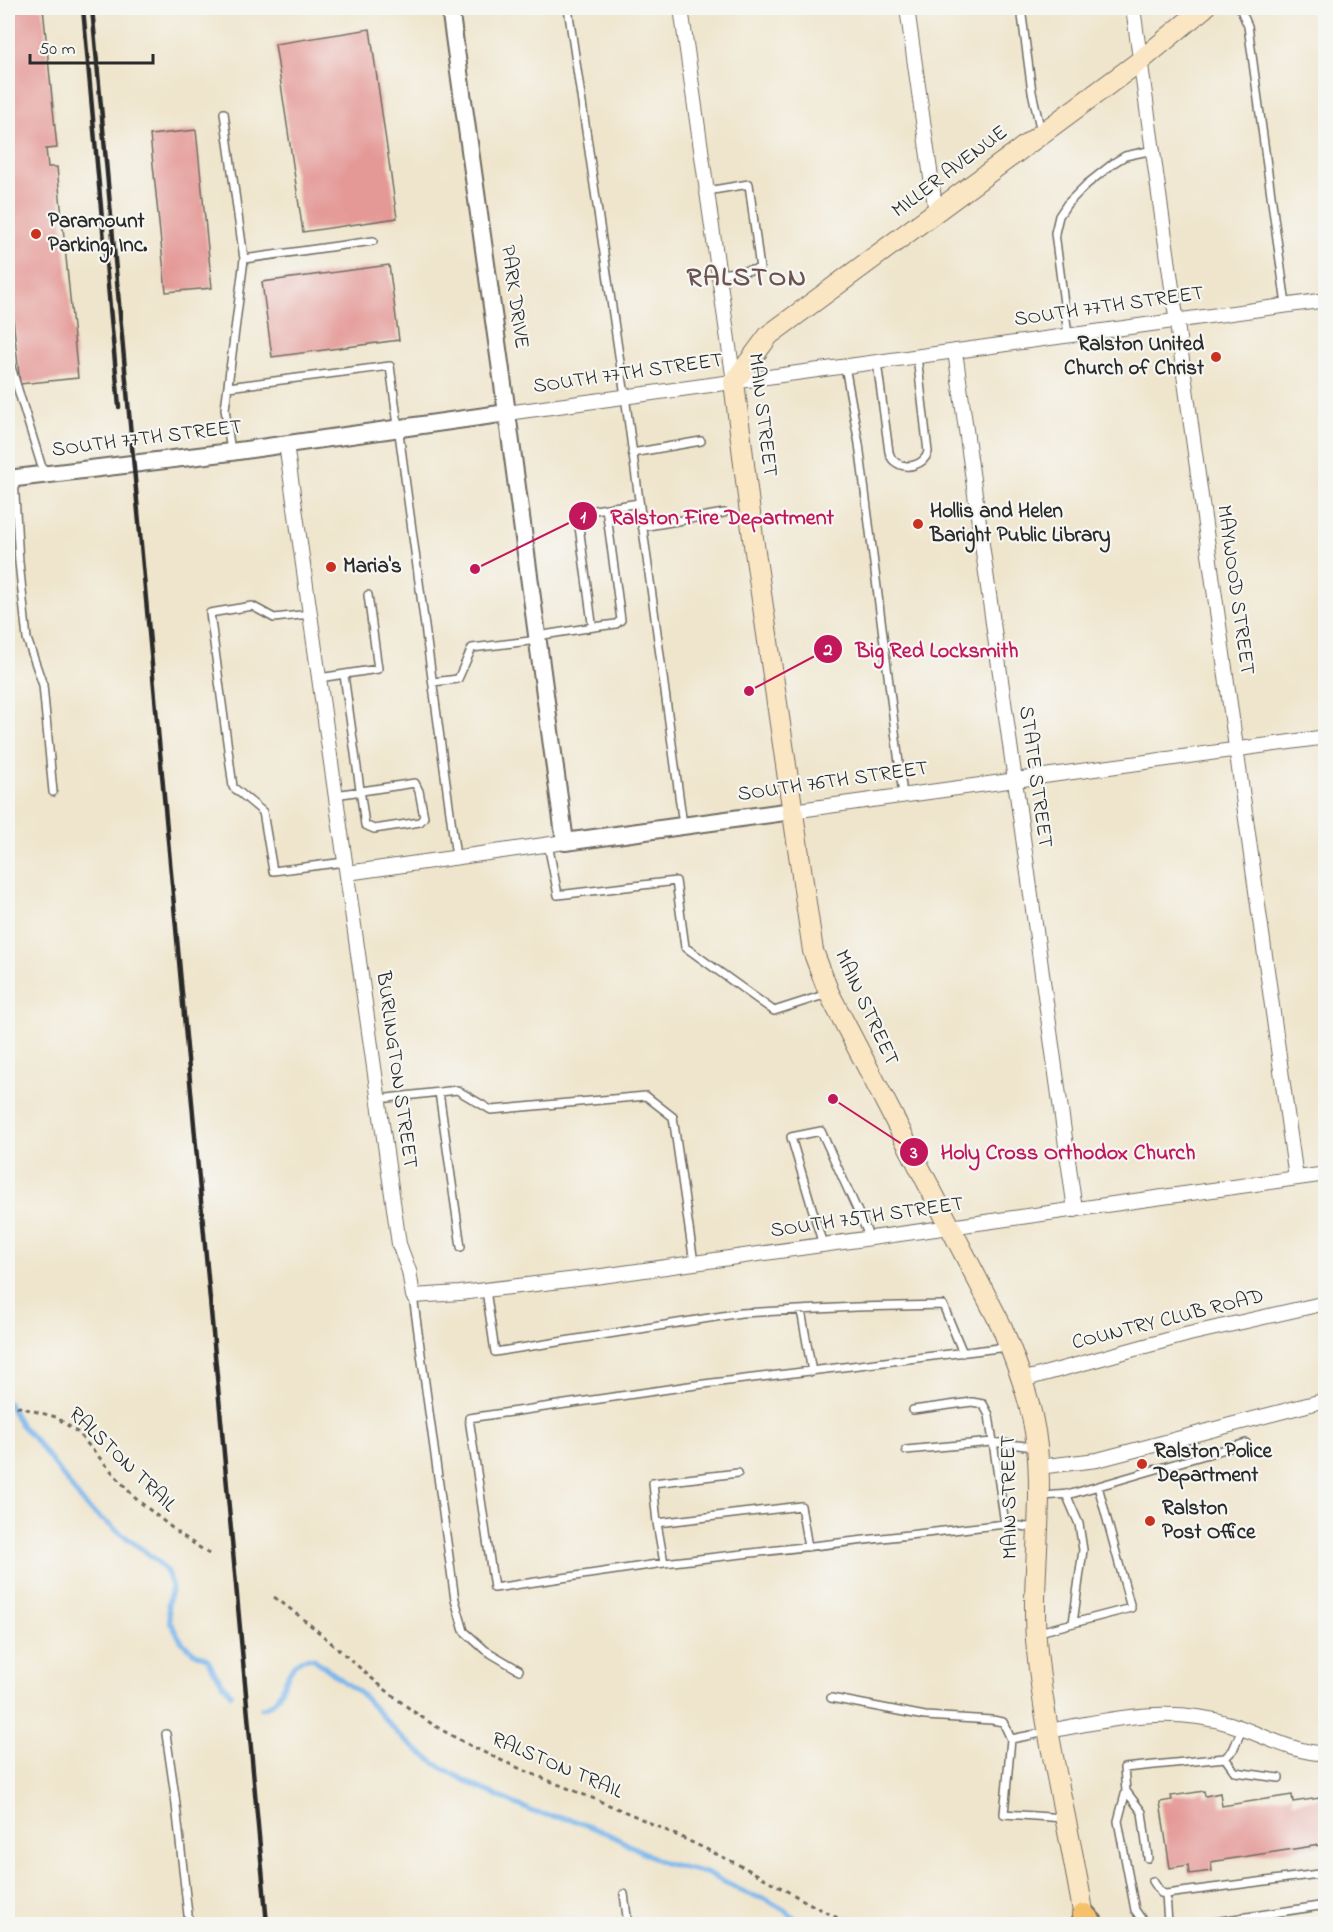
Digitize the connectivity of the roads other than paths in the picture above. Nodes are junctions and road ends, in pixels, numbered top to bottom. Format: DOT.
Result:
graph roads {
  1 [pos="450,8"];
  2 [pos="568,8"];
  3 [pos="681,8"];
  4 [pos="907,8"];
  5 [pos="1021,8"];
  6 [pos="1133,8"];
  7 [pos="1204,8"];
  8 [pos="1240,8"];
  9 [pos="1140,61"];
  10 [pos="224,113"];
  11 [pos="1042,134"];
  12 [pos="1153,150"];
  13 [pos="707,191"];
  14 [pos="936,213"];
  15 [pos="373,241"];
  16 [pos="244,259"];
  17 [pos="719,274"];
  18 [pos="1326,300"];
  19 [pos="1286,305"];
  20 [pos="1176,320"];
  21 [pos="1068,335"];
  22 [pos="955,351"];
  23 [pos="917,356"];
  24 [pos="8,357"];
  25 [pos="877,362"];
  26 [pos="845,366"];
  27 [pos="734,382"];
  28 [pos="228,387"];
  29 [pos="625,396"];
  30 [pos="507,413"];
  31 [pos="399,428"];
  32 [pos="701,441"];
  33 [pos="286,444"];
  34 [pos="231,452"];
  35 [pos="632,453"];
  36 [pos="44,474"];
  37 [pos="11,478"];
  38 [pos="639,503"];
  39 [pos="606,508"];
  40 [pos="724,513"];
  41 [pos="642,527"];
  42 [pos="368,595"];
  43 [pos="310,614"];
  44 [pos="594,627"];
  45 [pos="538,638"];
  46 [pos="344,675"];
  47 [pos="319,678"];
  48 [pos="433,682"];
  49 [pos="1326,737"];
  50 [pos="1236,749"];
  51 [pos="1014,780"];
  52 [pos="53,792"];
  53 [pos="360,792"];
  54 [pos="335,795"];
  55 [pos="903,795"];
  56 [pos="792,811"];
  57 [pos="683,826"];
  58 [pos="565,842"];
  59 [pos="548,844"];
  60 [pos="456,857"];
  61 [pos="346,867"];
  62 [pos="829,993"];
  63 [pos="439,1092"];
  64 [pos="379,1099"];
  65 [pos="1326,1174"];
  66 [pos="1296,1178"];
  67 [pos="1075,1210"];
  68 [pos="950,1227"];
  69 [pos="870,1238"];
  70 [pos="823,1245"];
  71 [pos="460,1246"];
  72 [pos="694,1263"];
  73 [pos="486,1290"];
  74 [pos="413,1296"];
  75 [pos="1326,1303"];
  76 [pos="801,1310"];
  77 [pos="1010,1346"];
  78 [pos="963,1353"];
  79 [pos="812,1372"];
  80 [pos="1022,1380"];
  81 [pos="1326,1400"];
  82 [pos="913,1410"];
  83 [pos="992,1442"];
  84 [pos="1246,1443"];
  85 [pos="1037,1447"];
  86 [pos="906,1450"];
  87 [pos="1038,1467"];
  88 [pos="738,1473"];
  89 [pos="1098,1486"];
  90 [pos="1066,1494"];
  91 [pos="1039,1496"];
  92 [pos="657,1523"];
  93 [pos="1005,1524"];
  94 [pos="1038,1528"];
  95 [pos="808,1547"];
  96 [pos="664,1563"];
  97 [pos="1073,1623"];
  98 [pos="1035,1633"];
  99 [pos="519,1670"];
  100 [pos="831,1698"];
  101 [pos="1242,1729"];
  102 [pos="1049,1731"];
  103 [pos="166,1734"];
  104 [pos="1011,1739"];
  105 [pos="1326,1754"];
  106 [pos="1226,1758"];
  107 [pos="1279,1778"];
  108 [pos="1126,1791"];
  109 [pos="1066,1818"];
  110 [pos="1148,1858"];
  111 [pos="1326,1873"];
  112 [pos="1153,1881"];
  113 [pos="624,1894"];
  114 [pos="1166,1894"];
  115 [pos="1326,1905"];
  116 [pos="1087,1921"];
  117 [pos="189,1924"];
  118 [pos="628,1924"];
  119 [pos="1145,1924"];
  120 [pos="1168,1924"];
  121 [pos="1201,1924"];
  1 -- 30 [label="street, PARK DRIVE"];
  2 -- 29 [label="lane"];
  3 -- 13 [label="street, MAIN STREET"];
  4 -- 14 [label="street"];
  5 -- 11 [label="lane"];
  6 -- 9 [label="street, MAYWOOD STREET"];
  7 -- 9 [label="main road, MILLER AVENUE"];
  8 -- 19 [label="lane"];
  9 -- 11 [label="main road, MILLER AVENUE"];
  9 -- 12 [label="street, MAYWOOD STREET"];
  10 -- 16 [label="lane"];
  11 -- 14 [label="main road, MILLER AVENUE"];
  12 -- 20 [label="street, MAYWOOD STREET"];
  12 -- 21 [label="lane"];
  13 -- 17 [label="street, MAIN STREET"];
  13 -- 17 [label="lane"];
  14 -- 27 [label="main road, MILLER AVENUE"];
  15 -- 16 [label="lane"];
  16 -- 28 [label="lane"];
  17 -- 27 [label="street, MAIN STREET"];
  18 -- 19 [label="street, SOUTH 77TH STREET"];
  19 -- 20 [label="street, SOUTH 77TH STREET"];
  20 -- 21 [label="street, SOUTH 77TH STREET"];
  20 -- 50 [label="street, MAYWOOD STREET"];
  21 -- 22 [label="street, SOUTH 77TH STREET"];
  22 -- 23 [label="street, SOUTH 77TH STREET"];
  22 -- 51 [label="street, STATE STREET"];
  23 -- 25 [label="street, SOUTH 77TH STREET"];
  23 -- 25 [label="lane"];
  24 -- 36 [label="lane"];
  25 -- 26 [label="street, SOUTH 77TH STREET"];
  26 -- 27 [label="street, SOUTH 77TH STREET"];
  26 -- 55 [label="lane"];
  27 -- 29 [label="street, SOUTH 77TH STREET"];
  27 -- 56 [label="main road, MAIN STREET"];
  28 -- 31 [label="lane"];
  28 -- 34 [label="lane"];
  29 -- 30 [label="street, SOUTH 77TH STREET"];
  29 -- 35 [label="lane"];
  30 -- 31 [label="street, SOUTH 77TH STREET"];
  30 -- 45 [label="street, PARK DRIVE"];
  31 -- 33 [label="street, SOUTH 77TH STREET"];
  31 -- 48 [label="lane"];
  32 -- 35 [label="lane"];
  33 -- 34 [label="street, SOUTH 77TH STREET"];
  33 -- 43 [label="street, BURLINGTON STREET"];
  34 -- 36 [label="street, SOUTH 77TH STREET"];
  35 -- 38 [label="lane"];
  36 -- 37 [label="street, SOUTH 77TH STREET"];
  37 -- 52 [label="lane"];
  38 -- 39 [label="lane"];
  38 -- 41 [label="lane"];
  39 -- 44 [label="lane"];
  39 -- 44 [label="lane"];
  40 -- 41 [label="lane"];
  41 -- 57 [label="lane"];
  42 -- 46 [label="lane"];
  43 -- 47 [label="street, BURLINGTON STREET"];
  43 -- 61 [label="lane"];
  44 -- 45 [label="lane"];
  45 -- 48 [label="lane"];
  45 -- 58 [label="street, PARK DRIVE"];
  46 -- 47 [label="lane"];
  46 -- 53 [label="lane"];
  47 -- 54 [label="street, BURLINGTON STREET"];
  48 -- 60 [label="lane"];
  49 -- 50 [label="street, SOUTH 76TH STREET"];
  50 -- 51 [label="street, SOUTH 76TH STREET"];
  50 -- 66 [label="street, MAYWOOD STREET"];
  51 -- 55 [label="street, SOUTH 76TH STREET"];
  51 -- 67 [label="street, STATE STREET"];
  53 -- 53 [label="lane"];
  53 -- 54 [label="lane"];
  54 -- 61 [label="street, BURLINGTON STREET"];
  55 -- 56 [label="street, SOUTH 76TH STREET"];
  56 -- 57 [label="street, SOUTH 76TH STREET"];
  56 -- 62 [label="main road, MAIN STREET"];
  57 -- 58 [label="street, SOUTH 76TH STREET"];
  58 -- 59 [label="street, SOUTH 76TH STREET"];
  59 -- 60 [label="street, SOUTH 76TH STREET"];
  59 -- 62 [label="lane"];
  60 -- 61 [label="street, SOUTH 76TH STREET"];
  61 -- 64 [label="street, BURLINGTON STREET"];
  62 -- 68 [label="main road, MAIN STREET"];
  63 -- 64 [label="lane"];
  63 -- 71 [label="lane"];
  63 -- 72 [label="lane"];
  64 -- 74 [label="street, BURLINGTON STREET"];
  65 -- 66 [label="street, SOUTH 75TH STREET"];
  66 -- 67 [label="street, SOUTH 75TH STREET"];
  67 -- 68 [label="street, SOUTH 75TH STREET"];
  68 -- 69 [label="street, SOUTH 75TH STREET"];
  68 -- 77 [label="main road, MAIN STREET"];
  69 -- 70 [label="street, SOUTH 75TH STREET"];
  69 -- 70 [label="lane"];
  70 -- 72 [label="street, SOUTH 75TH STREET"];
  72 -- 73 [label="street, SOUTH 75TH STREET"];
  73 -- 74 [label="street, SOUTH 75TH STREET"];
  73 -- 76 [label="lane"];
  74 -- 99 [label="lane, BURLINGTON STREET"];
  75 -- 80 [label="street, COUNTRY CLUB ROAD"];
  76 -- 78 [label="lane"];
  76 -- 79 [label="lane"];
  77 -- 78 [label="lane"];
  77 -- 80 [label="main road, MAIN STREET"];
  78 -- 79 [label="lane"];
  79 -- 96 [label="lane"];
  80 -- 85 [label="main road, MAIN STREET"];
  81 -- 87 [label="street"];
  82 -- 83 [label="lane"];
  83 -- 85 [label="lane"];
  83 -- 86 [label="lane"];
  83 -- 93 [label="lane"];
  84 -- 89 [label="lane"];
  85 -- 87 [label="main road, MAIN STREET"];
  87 -- 91 [label="main road, MAIN STREET"];
  88 -- 92 [label="lane"];
  89 -- 90 [label="lane"];
  89 -- 97 [label="lane"];
  90 -- 91 [label="lane"];
  90 -- 97 [label="lane"];
  91 -- 94 [label="main road, MAIN STREET"];
  92 -- 95 [label="lane"];
  92 -- 96 [label="lane"];
  93 -- 94 [label="lane"];
  93 -- 95 [label="lane"];
  94 -- 98 [label="main road, MAIN STREET"];
  95 -- 96 [label="lane"];
  97 -- 98 [label="lane"];
  98 -- 102 [label="main road, MAIN STREET"];
  100 -- 104 [label="lane"];
  101 -- 102 [label="street"];
  101 -- 105 [label="street"];
  101 -- 106 [label="lane"];
  102 -- 104 [label="lane"];
  102 -- 109 [label="main road, MAIN STREET"];
  103 -- 117 [label="lane"];
  104 -- 109 [label="lane"];
  106 -- 107 [label="lane"];
  106 -- 108 [label="lane"];
  108 -- 110 [label="lane"];
  108 -- 119 [label="lane"];
  109 -- 116 [label="main road, MAIN STREET"];
  111 -- 114 [label="lane"];
  112 -- 114 [label="lane"];
  113 -- 118 [label="lane"];
  114 -- 120 [label="lane"];
  115 -- 121 [label="lane"];
}
